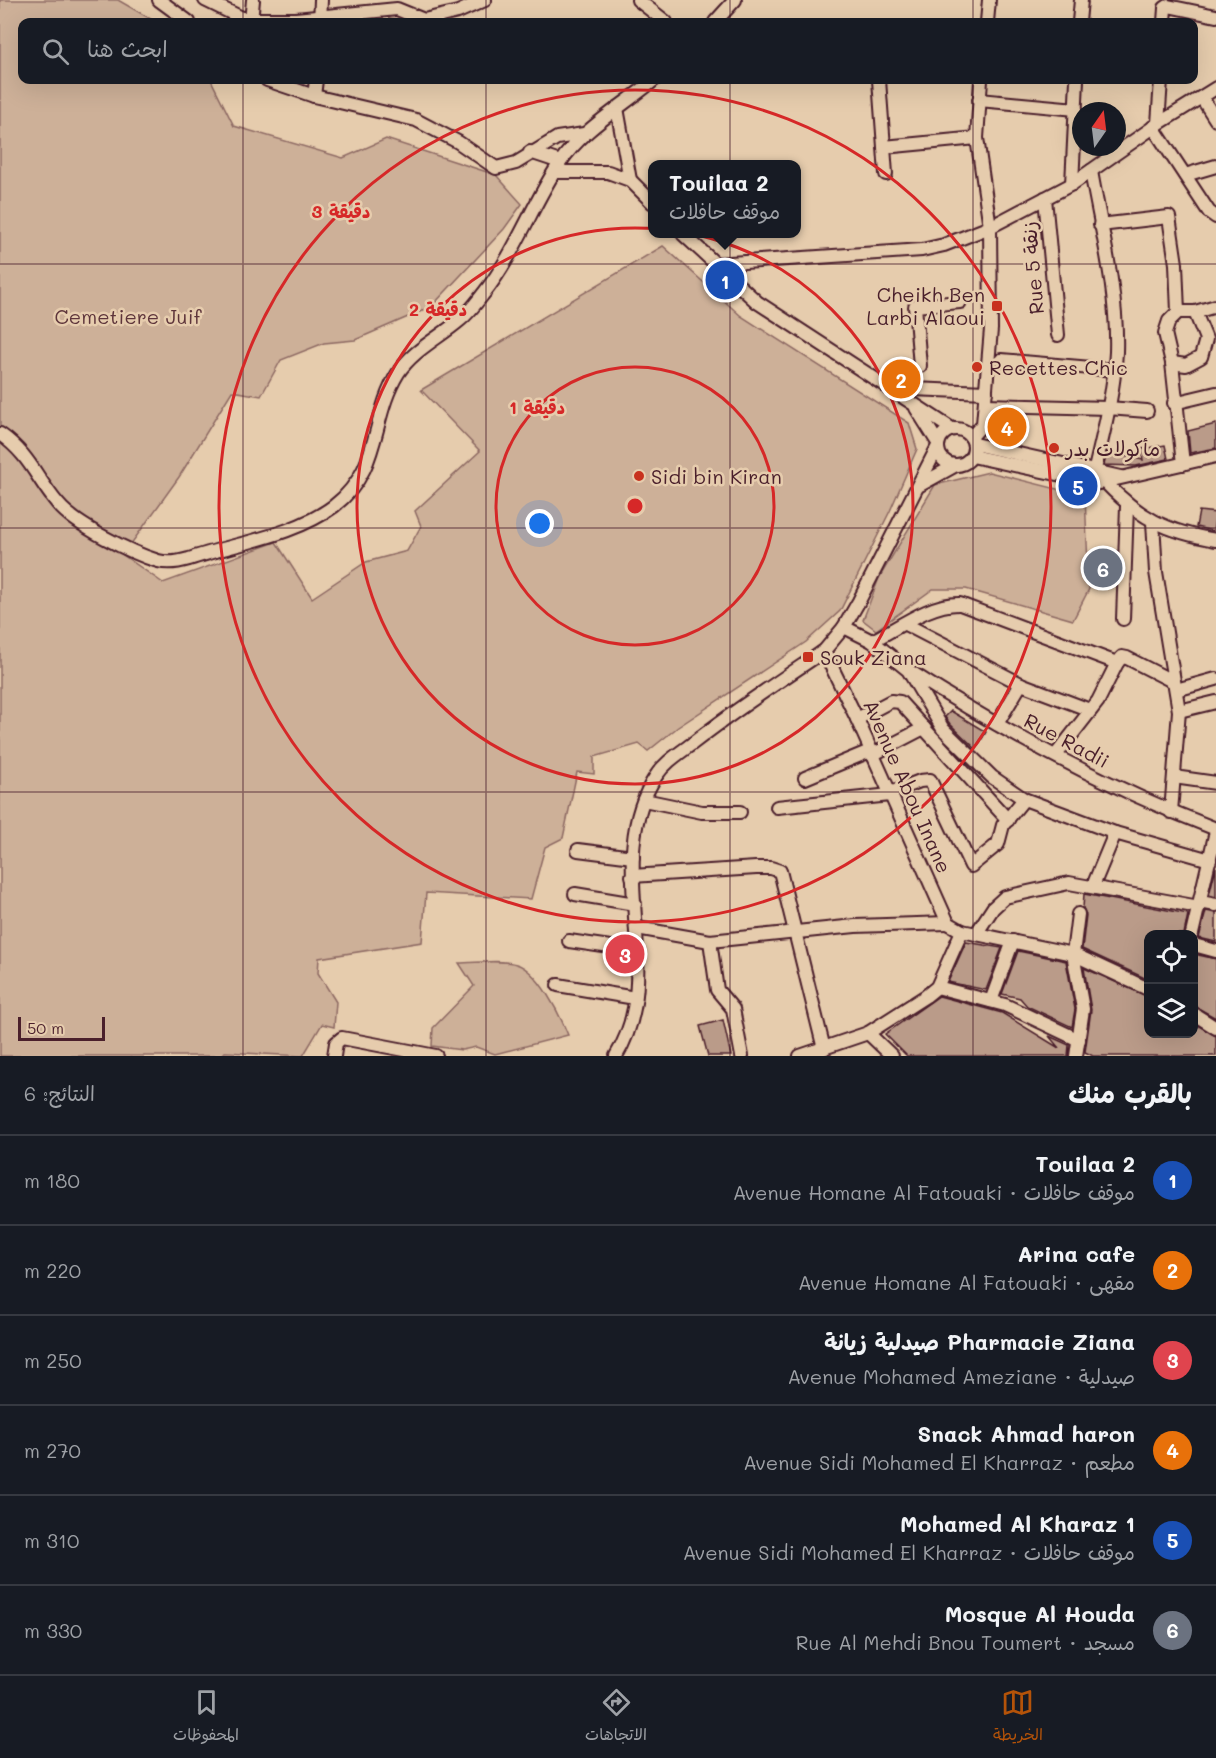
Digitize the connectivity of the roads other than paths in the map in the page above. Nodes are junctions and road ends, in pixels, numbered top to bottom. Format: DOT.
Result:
graph roads {
  1 [pos="159,0"];
  2 [pos="205,0"];
  3 [pos="253,0"];
  4 [pos="321,0"];
  5 [pos="485,0"];
  6 [pos="638,0"];
  7 [pos="735,0"];
  8 [pos="989,0"];
  9 [pos="1081,0"];
  10 [pos="1216,16"];
  11 [pos="184,18"];
  12 [pos="244,18"];
  13 [pos="250,18"];
  14 [pos="320,18"];
  15 [pos="334,18"];
  16 [pos="419,18"];
  17 [pos="432,18"];
  18 [pos="661,18"];
  19 [pos="719,18"];
  20 [pos="987,18"];
  21 [pos="1079,18"];
  22 [pos="1165,18"];
  23 [pos="279,84"];
  24 [pos="316,84"];
  25 [pos="645,84"];
  26 [pos="879,84"];
  27 [pos="981,84"];
  28 [pos="1077,84"];
  29 [pos="1161,84"];
  30 [pos="1216,88"];
  31 [pos="314,96"];
  32 [pos="1202,98"];
  33 [pos="979,100"];
  34 [pos="1076,102"];
  35 [pos="617,108"];
  36 [pos="1072,109"];
  37 [pos="1216,120"];
  38 [pos="1156,126"];
  39 [pos="584,134"];
  40 [pos="976,138"];
  41 [pos="884,147"];
  42 [pos="530,152"];
  43 [pos="1073,156"];
  44 [pos="1216,166"];
  45 [pos="557,167"];
  46 [pos="1091,171"];
  47 [pos="886,174"];
  48 [pos="1185,175"];
  49 [pos="630,180"];
  50 [pos="1072,184"];
  51 [pos="648,198"];
  52 [pos="1046,198"];
  53 [pos="1216,217"];
  54 [pos="1100,225"];
  55 [pos="990,227"];
  56 [pos="687,238"];
  57 [pos="715,264"];
  58 [pos="960,302"];
  59 [pos="1216,306"];
  60 [pos="1178,312"];
  61 [pos="1195,312"];
  62 [pos="1058,335"];
  63 [pos="1211,338"];
  64 [pos="1001,360"];
  65 [pos="1172,363"];
  66 [pos="920,366"];
  67 [pos="1114,370"];
  68 [pos="887,388"];
  69 [pos="986,392"];
  70 [pos="1216,393"];
  71 [pos="914,404"];
  72 [pos="1174,404"];
  73 [pos="985,405"];
  74 [pos="1108,408"];
  75 [pos="1147,411"];
  76 [pos="952,429"];
  77 [pos="0,434"];
  78 [pos="937,446"];
  79 [pos="972,446"];
  80 [pos="1216,456"];
  81 [pos="1183,464"];
  82 [pos="956,465"];
  83 [pos="1102,474"];
  84 [pos="920,485"];
  85 [pos="1127,506"];
  86 [pos="1153,522"];
  87 [pos="1216,540"];
  88 [pos="1123,620"];
  89 [pos="905,624"];
  90 [pos="844,627"];
  91 [pos="872,641"];
  92 [pos="824,651"];
  93 [pos="1117,663"];
  94 [pos="908,670"];
  95 [pos="1216,679"];
  96 [pos="1022,684"];
  97 [pos="1174,685"];
  98 [pos="1216,702"];
  99 [pos="1090,710"];
  100 [pos="1179,711"];
  101 [pos="857,719"];
  102 [pos="997,724"];
  103 [pos="924,728"];
  104 [pos="871,753"];
  105 [pos="1056,755"];
  106 [pos="1174,777"];
  107 [pos="805,778"];
  108 [pos="1216,783"];
  109 [pos="894,793"];
  110 [pos="1024,799"];
  111 [pos="644,800"];
  112 [pos="777,807"];
  113 [pos="740,812"];
  114 [pos="1171,812"];
  115 [pos="1008,820"];
  116 [pos="1216,830"];
  117 [pos="1115,834"];
  118 [pos="578,850"];
  119 [pos="633,857"];
  120 [pos="1210,860"];
  121 [pos="632,876"];
  122 [pos="1094,886"];
  123 [pos="575,894"];
  124 [pos="635,904"];
  125 [pos="1199,904"];
  126 [pos="1216,905"];
  127 [pos="1078,914"];
  128 [pos="948,923"];
  129 [pos="637,928"];
  130 [pos="1193,930"];
  131 [pos="796,931"];
  132 [pos="962,931"];
  133 [pos="976,934"];
  134 [pos="569,941"];
  135 [pos="710,941"];
  136 [pos="1013,941"];
  137 [pos="1198,946"];
  138 [pos="638,951"];
  139 [pos="1216,951"];
  140 [pos="1073,954"];
  141 [pos="558,985"];
  142 [pos="1144,986"];
  143 [pos="937,987"];
  144 [pos="635,998"];
  145 [pos="991,1001"];
  146 [pos="1198,1017"];
  147 [pos="1216,1028"];
  148 [pos="868,1033"];
  149 [pos="1079,1040"];
  150 [pos="825,1049"];
  151 [pos="888,1055"];
  152 [pos="334,1056"];
  153 [pos="436,1056"];
  154 [pos="616,1056"];
  155 [pos="742,1056"];
  156 [pos="800,1056"];
  157 [pos="1076,1056"];
  1 -- 11 [label="street"];
  2 -- 12 [label="street"];
  3 -- 13 [label="street"];
  4 -- 14 [label="street"];
  5 -- 17 [label="street"];
  6 -- 18 [label="street"];
  7 -- 19 [label="street"];
  8 -- 20 [label="street"];
  9 -- 21 [label="street"];
  10 -- 22 [label="street"];
  15 -- 16 [label="street"];
  23 -- 31 [label="street"];
  24 -- 31 [label="street"];
  25 -- 35 [label="street"];
  26 -- 41 [label="street"];
  27 -- 33 [label="street"];
  28 -- 34 [label="street"];
  29 -- 38 [label="street"];
  30 -- 32 [label="street"];
  31 -- 42 [label="street"];
  32 -- 37 [label="street"];
  32 -- 38 [label="street"];
  33 -- 36 [label="street"];
  33 -- 40 [label="street"];
  35 -- 39 [label="street"];
  35 -- 49 [label="street"];
  38 -- 46 [label="street"];
  38 -- 48 [label="street"];
  39 -- 42 [label="street"];
  39 -- 45 [label="street"];
  40 -- 41 [label="street"];
  40 -- 55 [label="street"];
  41 -- 47 [label="street"];
  42 -- 45 [label="street"];
  43 -- 50 [label="street"];
  44 -- 48 [label="street"];
  45 -- 49 [label="street"];
  45 -- 77 [label="street"];
  46 -- 50 [label="street"];
  46 -- 54 [label="street"];
  48 -- 53 [label="street"];
  49 -- 51 [label="street"];
  50 -- 52 [label="street"];
  52 -- 55 [label="street"];
  52 -- 62 [label="street, Rue 5 زنقة"];
  54 -- 60 [label="street"];
  54 -- 67 [label="street"];
  55 -- 57 [label="street"];
  55 -- 69 [label="street"];
  56 -- 57 [label="street"];
  57 -- 68 [label="street"];
  58 -- 66 [label="street"];
  59 -- 61 [label="street"];
  60 -- 61 [label="street"];
  60 -- 65 [label="street"];
  61 -- 63 [label="street"];
  63 -- 65 [label="street"];
  64 -- 67 [label="street"];
  65 -- 72 [label="street"];
  67 -- 74 [label="street"];
  68 -- 69 [label="street"];
  68 -- 71 [label="street"];
  69 -- 73 [label="street"];
  70 -- 72 [label="street"];
  71 -- 76 [label="street"];
  71 -- 78 [label="street"];
  72 -- 81 [label="street"];
  73 -- 74 [label="street"];
  73 -- 79 [label="street"];
  74 -- 75 [label="street"];
  74 -- 83 [label="street"];
  76 -- 78 [label="street"];
  76 -- 79 [label="street"];
  78 -- 82 [label="street"];
  78 -- 84 [label="street"];
  79 -- 82 [label="street"];
  79 -- 83 [label="street"];
  80 -- 81 [label="street"];
  81 -- 83 [label="street"];
  82 -- 84 [label="street"];
  83 -- 85 [label="street"];
  84 -- 90 [label="street"];
  85 -- 86 [label="street"];
  85 -- 88 [label="street"];
  86 -- 87 [label="street"];
  86 -- 97 [label="street"];
  89 -- 91 [label="street"];
  89 -- 93 [label="street"];
  89 -- 96 [label="street"];
  90 -- 91 [label="street"];
  90 -- 92 [label="street"];
  91 -- 94 [label="street"];
  92 -- 101 [label="street, Avenue Abou Inane"];
  92 -- 111 [label="street"];
  93 -- 97 [label="street"];
  93 -- 99 [label="street"];
  94 -- 102 [label="street, Rue Radii"];
  94 -- 110 [label="street"];
  95 -- 97 [label="street"];
  96 -- 99 [label="street"];
  96 -- 102 [label="street"];
  97 -- 100 [label="street"];
  98 -- 100 [label="street"];
  99 -- 105 [label="street"];
  100 -- 106 [label="street"];
  101 -- 103 [label="street"];
  101 -- 104 [label="street, Avenue Abou Inane"];
  102 -- 105 [label="street, Rue Radii"];
  103 -- 104 [label="street"];
  103 -- 115 [label="street"];
  104 -- 107 [label="street"];
  104 -- 109 [label="street, Avenue Abou Inane"];
  105 -- 114 [label="street, Rue Radii"];
  106 -- 108 [label="street"];
  106 -- 114 [label="street"];
  109 -- 112 [label="street"];
  109 -- 115 [label="street"];
  109 -- 128 [label="street, Avenue Abou Inane"];
  110 -- 115 [label="street"];
  110 -- 117 [label="street"];
  111 -- 113 [label="street"];
  111 -- 119 [label="street"];
  114 -- 116 [label="street, Rue Radii"];
  116 -- 120 [label="street"];
  117 -- 120 [label="street"];
  117 -- 122 [label="street"];
  118 -- 119 [label="street"];
  119 -- 121 [label="street"];
  120 -- 125 [label="street"];
  121 -- 124 [label="street"];
  121 -- 131 [label="street"];
  122 -- 125 [label="street"];
  122 -- 133 [label="street"];
  123 -- 124 [label="street"];
  124 -- 129 [label="street"];
  125 -- 126 [label="street"];
  125 -- 130 [label="street"];
  127 -- 140 [label="street"];
  128 -- 131 [label="street"];
  128 -- 132 [label="street"];
  129 -- 135 [label="street"];
  129 -- 138 [label="street"];
  131 -- 135 [label="street"];
  131 -- 150 [label="street"];
  132 -- 133 [label="street"];
  132 -- 143 [label="street"];
  133 -- 136 [label="street"];
  134 -- 138 [label="street"];
  135 -- 155 [label="street"];
  136 -- 140 [label="street"];
  136 -- 145 [label="street"];
  137 -- 139 [label="street"];
  138 -- 144 [label="street"];
  140 -- 142 [label="street"];
  140 -- 149 [label="street"];
  141 -- 144 [label="street"];
  143 -- 145 [label="street"];
  143 -- 148 [label="street"];
  144 -- 154 [label="street"];
  145 -- 149 [label="street"];
  146 -- 147 [label="street"];
  148 -- 150 [label="street"];
  148 -- 151 [label="street"];
  149 -- 157 [label="street"];
  150 -- 156 [label="street"];
  152 -- 153 [label="street"];
}
